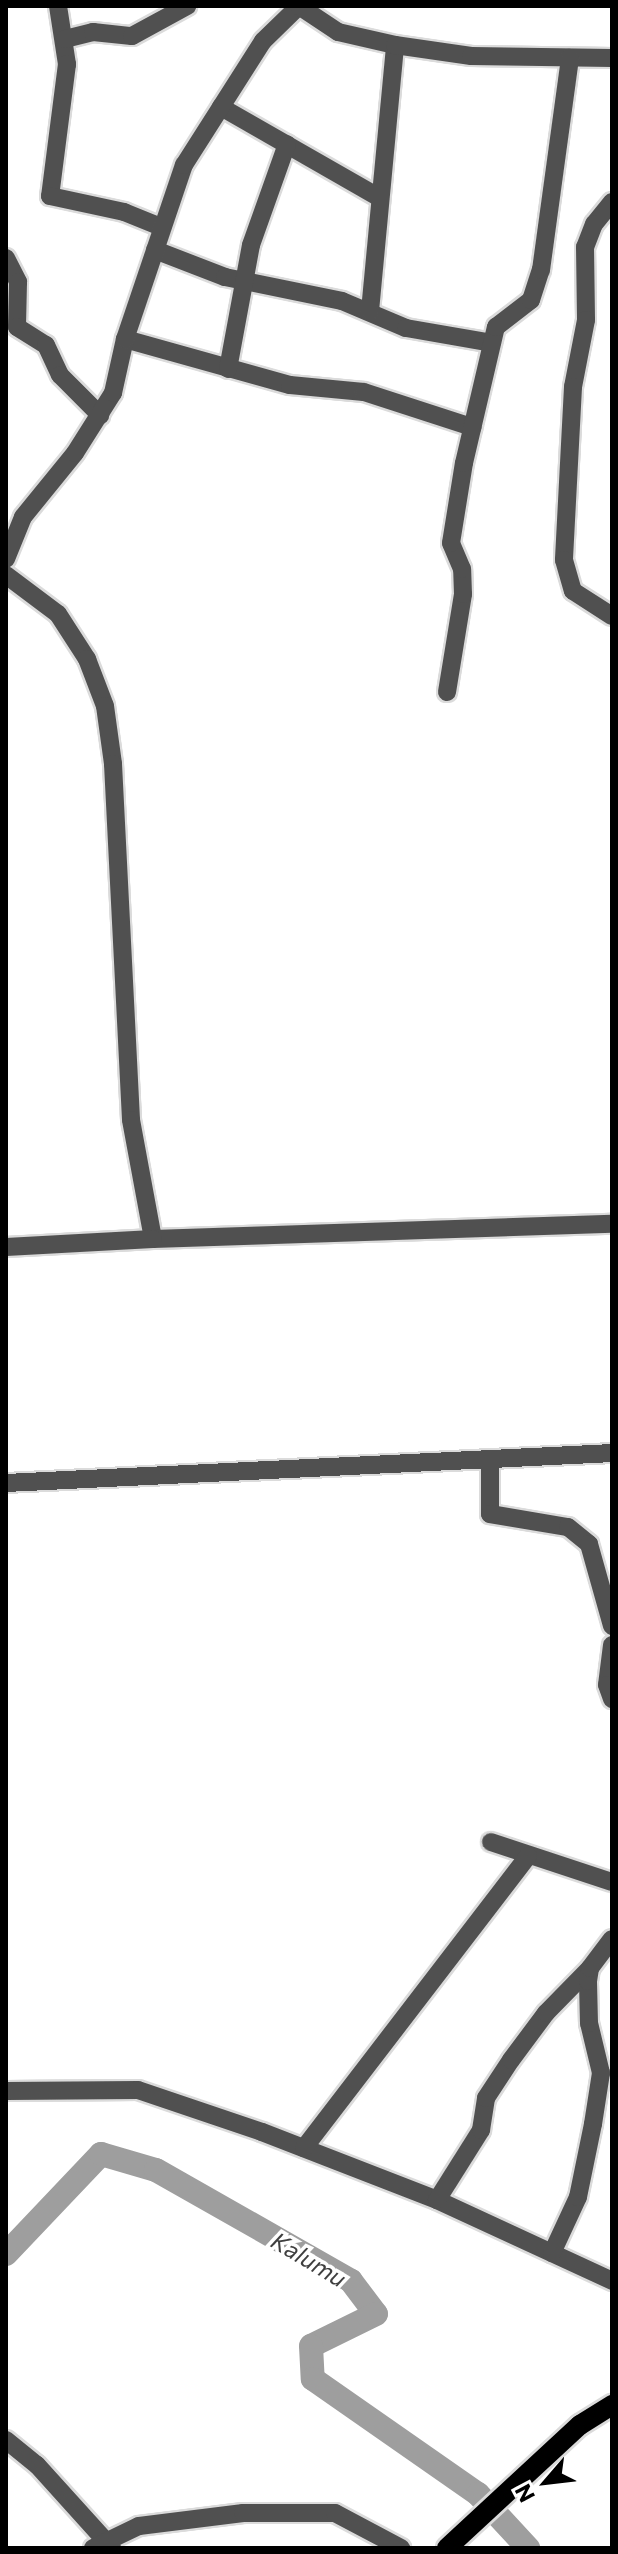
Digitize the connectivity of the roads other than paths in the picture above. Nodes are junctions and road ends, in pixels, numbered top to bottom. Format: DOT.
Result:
graph roads {
  1 [pos="58,6"];
  2 [pos="187,6"];
  3 [pos="65,39"];
  4 [pos="395,45"];
  5 [pos="570,58"];
  6 [pos="612,58"];
  7 [pos="221,107"];
  8 [pos="287,144"];
  9 [pos="380,198"];
  10 [pos="612,202"];
  11 [pos="161,227"];
  12 [pos="155,250"];
  13 [pos="6,258"];
  14 [pos="244,282"];
  15 [pos="370,311"];
  16 [pos="125,339"];
  17 [pos="492,343"];
  18 [pos="228,369"];
  19 [pos="100,415"];
  20 [pos="472,427"];
  21 [pos="6,559"];
  22 [pos="6,575"];
  23 [pos="612,616"];
  24 [pos="447,692"];
  25 [pos="612,1224"];
  26 [pos="153,1239"];
  27 [pos="6,1247"];
  28 [pos="612,1453"];
  29 [pos="490,1462"];
  30 [pos="6,1483"];
  31 [pos="612,1626"];
  32 [pos="612,1645"];
  33 [pos="612,1699"];
  34 [pos="491,1842"];
  35 [pos="528,1856"];
  36 [pos="612,1882"];
  37 [pos="612,1939"];
  38 [pos="590,1968"];
  39 [pos="6,2091"];
  40 [pos="304,2148"];
  41 [pos="437,2200"];
  42 [pos="552,2253"];
  43 [pos="612,2281"];
  44 [pos="612,2405"];
  45 [pos="6,2440"];
  46 [pos="104,2545"];
  47 [pos="401,2548"];
  48 [pos="447,2548"];
  1 -- 3 [label="street"];
  2 -- 3 [label="street"];
  3 -- 11 [label="street"];
  4 -- 5 [label="street"];
  4 -- 7 [label="street"];
  4 -- 9 [label="street"];
  5 -- 6 [label="street"];
  5 -- 17 [label="street"];
  7 -- 8 [label="street"];
  7 -- 11 [label="street"];
  8 -- 9 [label="street"];
  8 -- 14 [label="street"];
  9 -- 15 [label="street"];
  10 -- 23 [label="street"];
  11 -- 12 [label="street"];
  12 -- 14 [label="street"];
  12 -- 16 [label="street"];
  13 -- 19 [label="street"];
  14 -- 15 [label="street"];
  14 -- 18 [label="street"];
  15 -- 17 [label="street"];
  16 -- 18 [label="street"];
  16 -- 19 [label="street"];
  17 -- 20 [label="street"];
  18 -- 20 [label="street"];
  19 -- 21 [label="street"];
  20 -- 24 [label="street"];
  22 -- 26 [label="street"];
  25 -- 26 [label="street"];
  26 -- 27 [label="street"];
  28 -- 29 [label="street"];
  29 -- 30 [label="street"];
  29 -- 31 [label="street"];
  32 -- 33 [label="street"];
  34 -- 35 [label="street"];
  35 -- 36 [label="street"];
  35 -- 40 [label="street"];
  37 -- 38 [label="street"];
  38 -- 41 [label="street"];
  38 -- 42 [label="street"];
  39 -- 40 [label="street"];
  40 -- 41 [label="street"];
  41 -- 42 [label="street"];
  42 -- 43 [label="street"];
  44 -- 48 [label="main road"];
  45 -- 46 [label="street"];
  46 -- 47 [label="street"];
}
